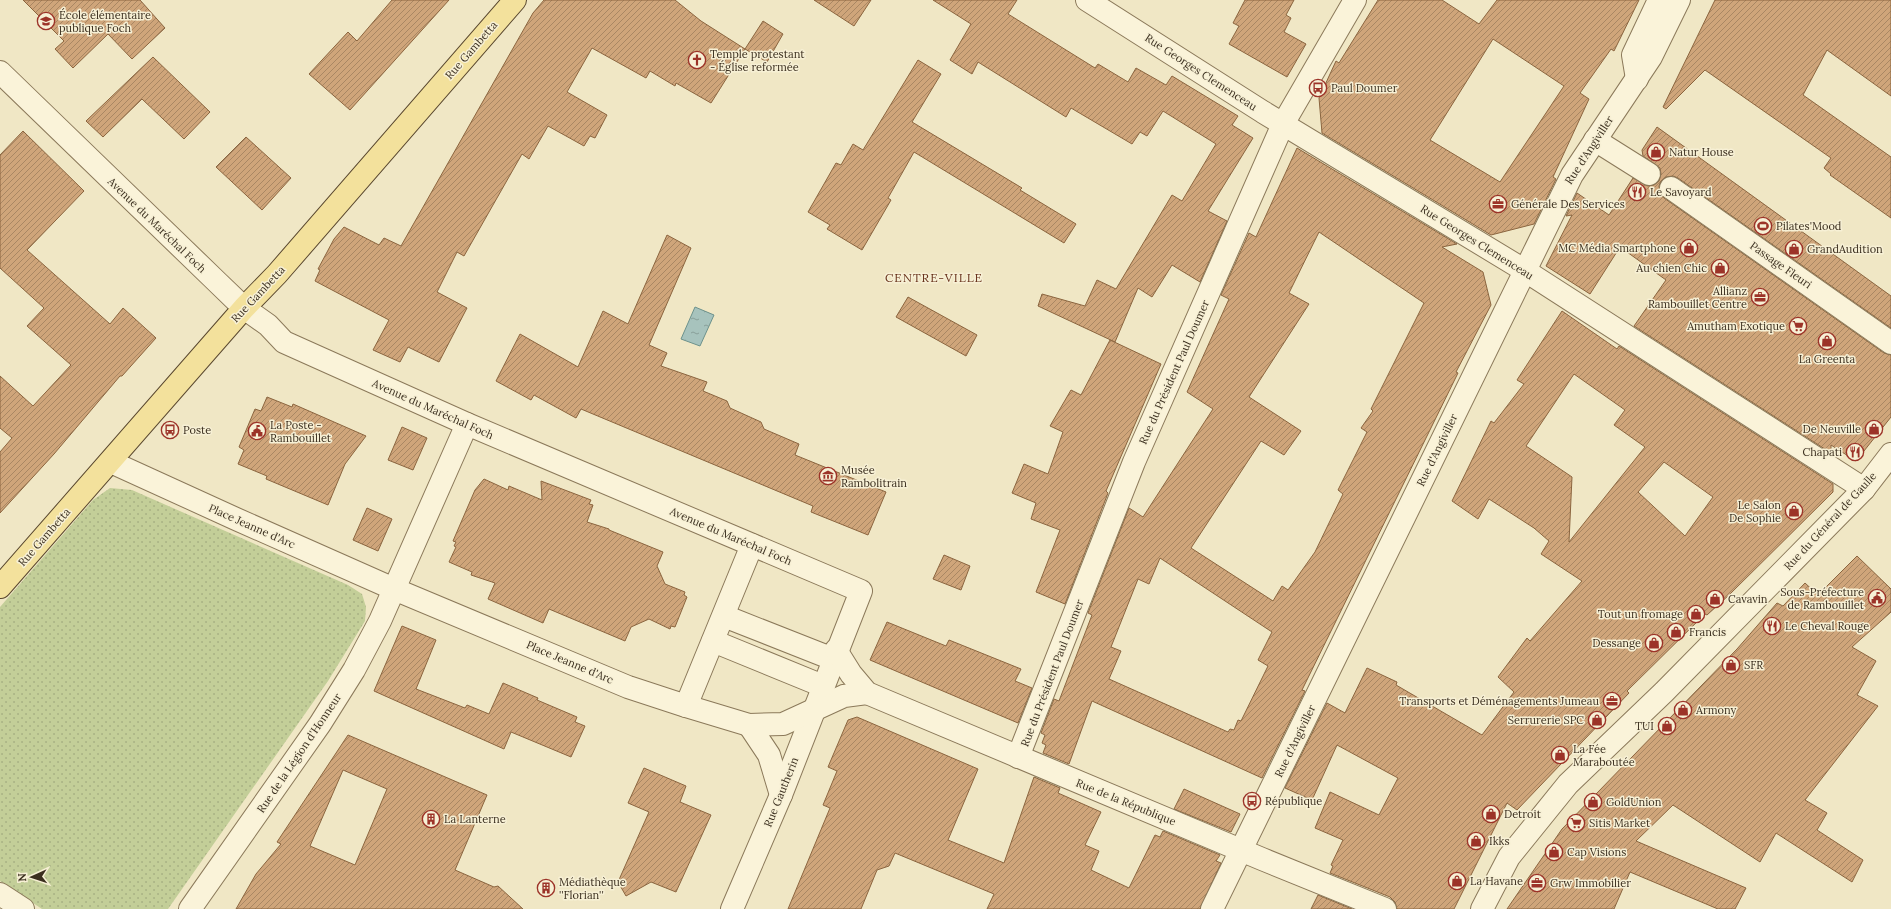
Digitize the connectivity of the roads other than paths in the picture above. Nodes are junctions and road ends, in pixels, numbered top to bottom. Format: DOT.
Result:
graph roads {
  1 [pos="515,0"];
  2 [pos="1087,0"];
  3 [pos="1355,0"];
  4 [pos="1659,0"];
  5 [pos="1679,0"];
  6 [pos="0,72"];
  7 [pos="1637,79"];
  8 [pos="1283,124"];
  9 [pos="1595,140"];
  10 [pos="1649,174"];
  11 [pos="1670,188"];
  12 [pos="1524,270"];
  13 [pos="244,308"];
  14 [pos="1891,343"];
  15 [pos="467,424"];
  16 [pos="1891,454"];
  17 [pos="111,462"];
  18 [pos="1864,489"];
  19 [pos="752,545"];
  20 [pos="0,587"];
  21 [pos="394,589"];
  22 [pos="724,616"];
  23 [pos="714,641"];
  24 [pos="830,667"];
  25 [pos="867,694"];
  26 [pos="686,706"];
  27 [pos="813,710"];
  28 [pos="749,725"];
  29 [pos="1018,757"];
  30 [pos="781,795"];
  31 [pos="1242,850"];
  32 [pos="0,894"];
  33 [pos="23,909"];
  34 [pos="190,909"];
  35 [pos="732,909"];
  36 [pos="1212,909"];
  37 [pos="1385,909"];
  38 [pos="1482,909"];
  1 -- 13 [label="main road, Rue Gambetta"];
  2 -- 8 [label="street, Rue Georges Clemenceau"];
  3 -- 8 [label="street, Rue du Président Paul Doumer"];
  4 -- 7 [label="street"];
  5 -- 7 [label="street, Rue d'Angiviller"];
  6 -- 13 [label="street, Avenue du Maréchal Foch"];
  7 -- 9 [label="street, Rue d'Angiviller"];
  8 -- 12 [label="street, Rue Georges Clemenceau"];
  8 -- 29 [label="street, Rue du Président Paul Doumer"];
  9 -- 10 [label="street"];
  9 -- 12 [label="street, Rue d'Angiviller"];
  11 -- 14 [label="street, Passage Fleuri"];
  12 -- 18 [label="street, Rue Georges Clemenceau"];
  12 -- 31 [label="street, Rue d'Angiviller"];
  13 -- 15 [label="street, Avenue du Maréchal Foch"];
  13 -- 17 [label="main road, Rue Gambetta"];
  15 -- 19 [label="street, Avenue du Maréchal Foch"];
  15 -- 21 [label="street"];
  16 -- 18 [label="street, Rue du Général de Gaulle"];
  17 -- 20 [label="main road, Rue Gambetta"];
  17 -- 21 [label="street, Place Jeanne d'Arc"];
  18 -- 38 [label="street, Rue du Général de Gaulle"];
  19 -- 22 [label="street"];
  19 -- 24 [label="street, Avenue du Maréchal Foch"];
  21 -- 26 [label="street, Place Jeanne d'Arc"];
  21 -- 34 [label="street, Rue de la Légion d'Honneur"];
  22 -- 23 [label="street"];
  22 -- 24 [label="street"];
  23 -- 24 [label="street"];
  23 -- 26 [label="street"];
  24 -- 25 [label="street, Rue de la République"];
  24 -- 27 [label="street, Rue Gautherin"];
  25 -- 27 [label="street, Rue de la République"];
  25 -- 29 [label="street, Rue de la République"];
  26 -- 28 [label="street, Place Jeanne d'Arc"];
  27 -- 28 [label="street, Place Jeanne d'Arc"];
  27 -- 30 [label="street, Rue Gautherin"];
  28 -- 30 [label="street"];
  29 -- 31 [label="street, Rue de la République"];
  30 -- 35 [label="street, Rue Gautherin"];
  31 -- 36 [label="street, Rue d'Angiviller"];
  31 -- 37 [label="street, Rue de la République"];
  32 -- 33 [label="street"];
}
